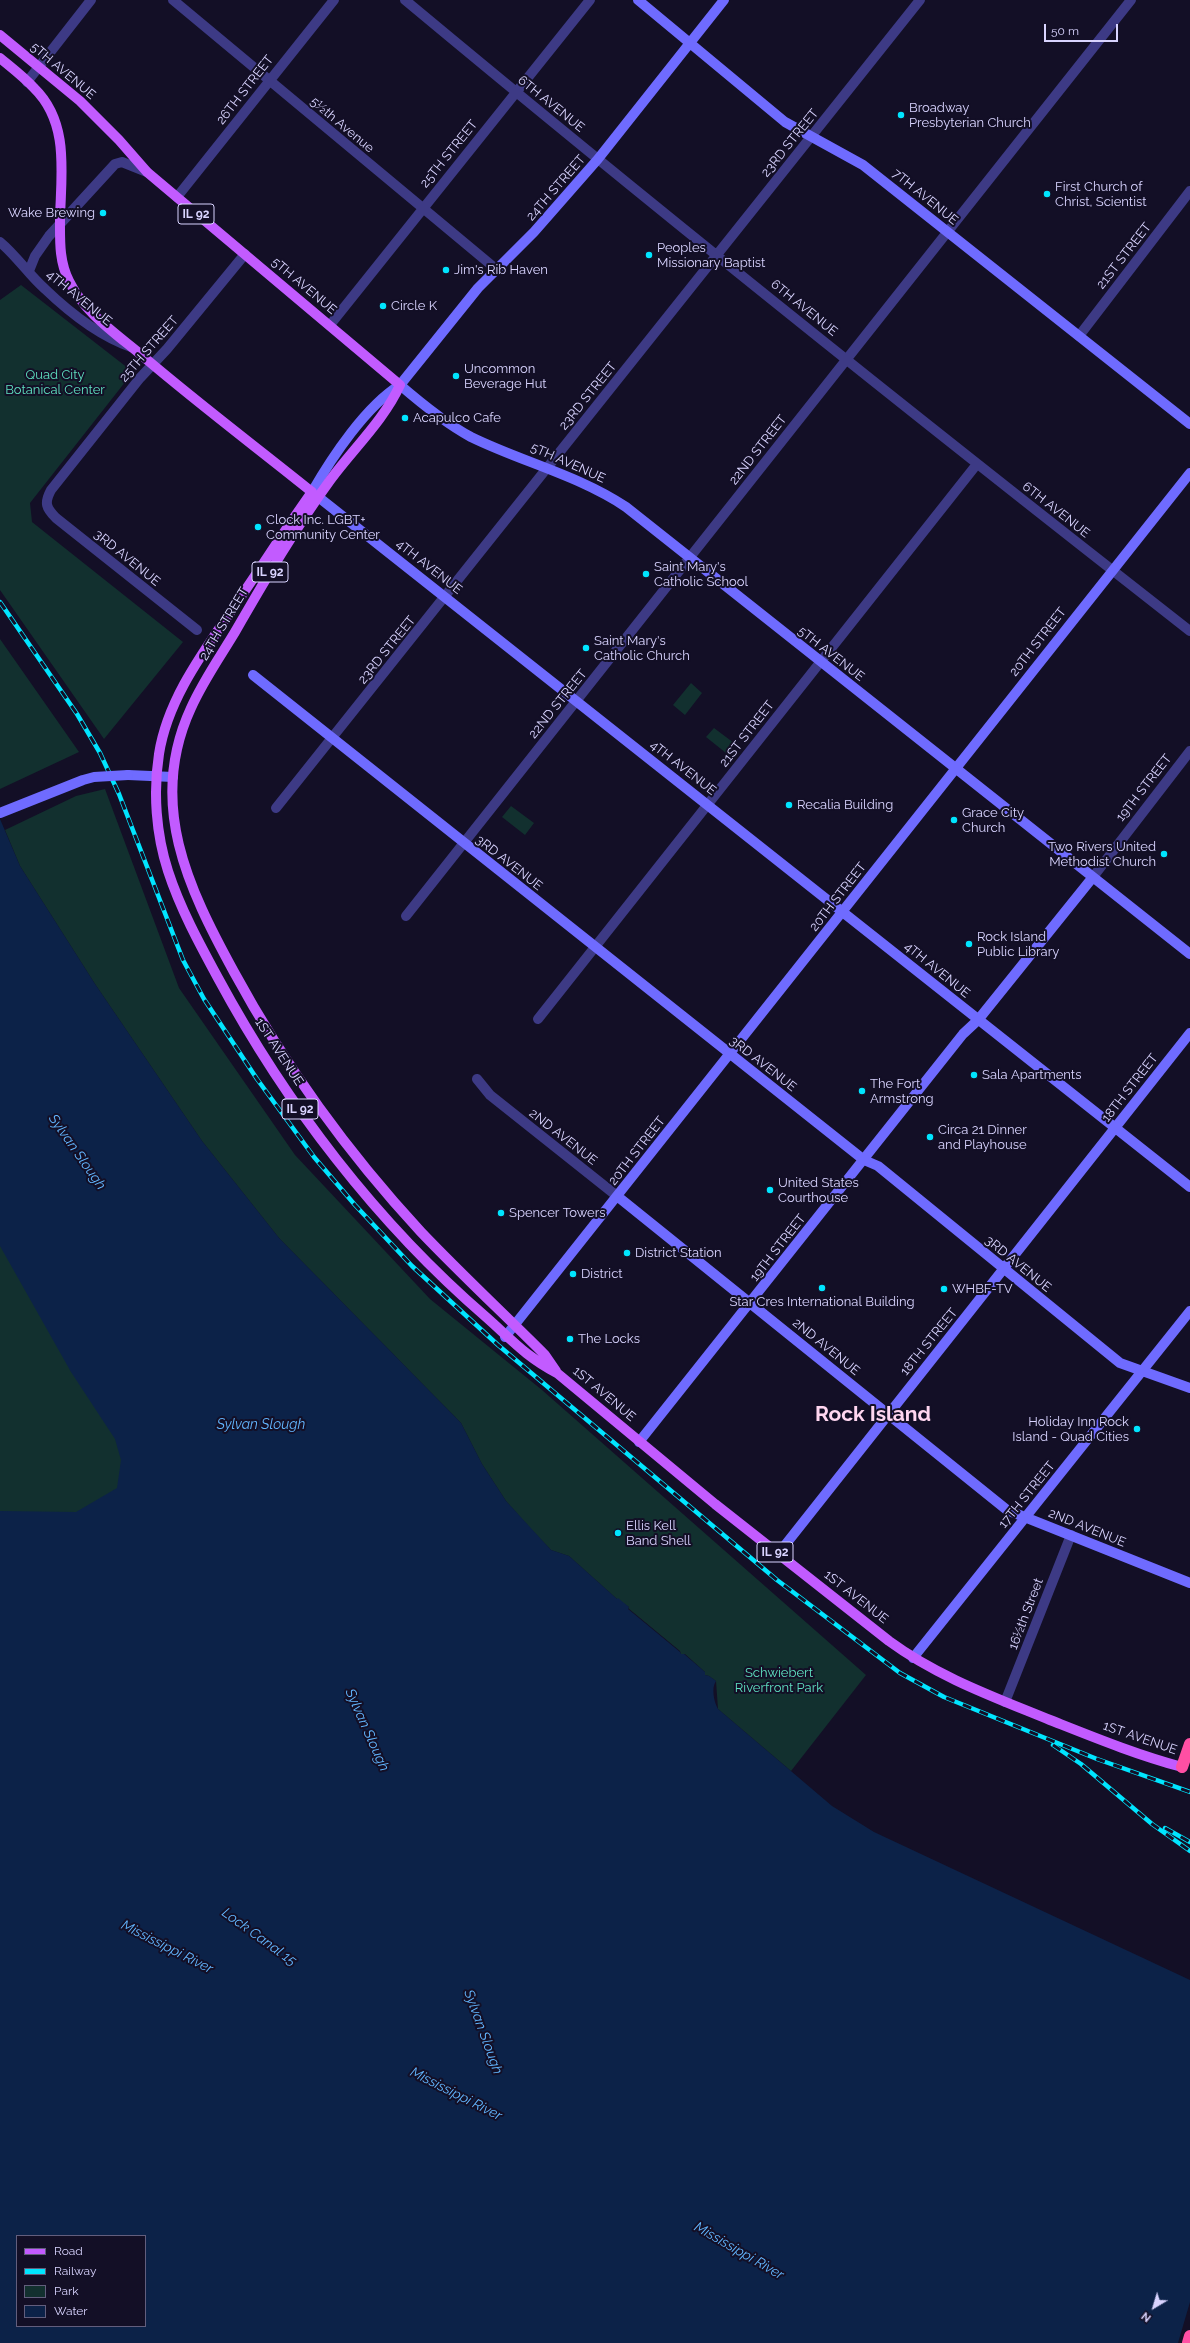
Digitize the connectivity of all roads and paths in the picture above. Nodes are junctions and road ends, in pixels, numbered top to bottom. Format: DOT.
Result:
graph roads {
  1 [pos="91,0"];
  2 [pos="173,0"];
  3 [pos="334,0"];
  4 [pos="404,0"];
  5 [pos="590,0"];
  6 [pos="638,0"];
  7 [pos="724,0"];
  8 [pos="920,0"];
  9 [pos="1131,0"];
  10 [pos="0,35"];
  11 [pos="690,43"];
  12 [pos="0,58"];
  13 [pos="39,67"];
  14 [pos="268,80"];
  15 [pos="27,82"];
  16 [pos="515,92"];
  17 [pos="811,138"];
  18 [pos="598,159"];
  19 [pos="147,172"];
  20 [pos="1190,192"];
  21 [pos="177,197"];
  22 [pos="422,208"];
  23 [pos="60,224"];
  24 [pos="947,232"];
  25 [pos="0,242"];
  26 [pos="245,254"];
  27 [pos="717,255"];
  28 [pos="496,269"];
  29 [pos="29,271"];
  30 [pos="330,325"];
  31 [pos="1079,336"];
  32 [pos="131,347"];
  33 [pos="846,359"];
  34 [pos="156,367"];
  35 [pos="400,385"];
  36 [pos="1190,424"];
  37 [pos="977,464"];
  38 [pos="548,469"];
  39 [pos="1190,473"];
  40 [pos="316,494"];
  41 [pos="46,501"];
  42 [pos="691,558"];
  43 [pos="1112,570"];
  44 [pos="446,597"];
  45 [pos="197,630"];
  46 [pos="1190,631"];
  47 [pos="820,662"];
  48 [pos="253,675"];
  49 [pos="578,701"];
  50 [pos="332,739"];
  51 [pos="1190,750"];
  52 [pos="956,768"];
  53 [pos="156,775"];
  54 [pos="173,777"];
  55 [pos="708,805"];
  56 [pos="276,808"];
  57 [pos="0,813"];
  58 [pos="464,844"];
  59 [pos="1092,877"];
  60 [pos="843,912"];
  61 [pos="406,916"];
  62 [pos="595,947"];
  63 [pos="1190,954"];
  64 [pos="538,1019"];
  65 [pos="978,1020"];
  66 [pos="1190,1033"];
  67 [pos="730,1055"];
  68 [pos="477,1080"];
  69 [pos="1115,1128"];
  70 [pos="864,1160"];
  71 [pos="1190,1187"];
  72 [pos="617,1196"];
  73 [pos="1004,1269"];
  74 [pos="751,1303"];
  75 [pos="1190,1311"];
  76 [pos="515,1325"];
  77 [pos="505,1337"];
  78 [pos="1142,1372"];
  79 [pos="557,1373"];
  80 [pos="1190,1388"];
  81 [pos="887,1414"];
  82 [pos="639,1442"];
  83 [pos="1026,1518"];
  84 [pos="1070,1535"];
  85 [pos="778,1554"];
  86 [pos="1190,1583"];
  87 [pos="913,1658"];
  88 [pos="1005,1702"];
  89 [pos="1190,1744"];
  90 [pos="1187,1768"];
  91 [pos="1190,2336"];
  92 [pos="1188,2343"];
  1 -- 13 [label="street"];
  2 -- 14 [label="street, 5½th Avenue"];
  3 -- 14 [label="street, 26TH STREET"];
  4 -- 16 [label="street, 6TH AVENUE"];
  5 -- 16 [label="street, 25TH STREET"];
  6 -- 11 [label="street, 7TH AVENUE"];
  7 -- 11 [label="street, 24TH STREET"];
  8 -- 17 [label="street, 23RD STREET"];
  9 -- 24 [label="street, 22ND STREET"];
  10 -- 13 [label="main road, 5TH AVENUE / IL 92"];
  11 -- 17 [label="street, 7TH AVENUE"];
  11 -- 18 [label="street, 24TH STREET"];
  12 -- 15 [label="main road"];
  13 -- 15 [label="street"];
  13 -- 19 [label="main road, 5TH AVENUE / IL 92"];
  14 -- 21 [label="street, 26TH STREET"];
  14 -- 22 [label="street, 5½th Avenue"];
  15 -- 23 [label="main road"];
  16 -- 18 [label="street, 6TH AVENUE"];
  16 -- 22 [label="street, 25TH STREET"];
  17 -- 24 [label="street, 7TH AVENUE"];
  17 -- 27 [label="street, 23RD STREET"];
  18 -- 27 [label="street, 6TH AVENUE"];
  18 -- 28 [label="street, 24TH STREET"];
  19 -- 21 [label="main road, 5TH AVENUE / IL 92"];
  19 -- 23 [label="street"];
  20 -- 31 [label="street, 21ST STREET"];
  21 -- 26 [label="main road, 5TH AVENUE / IL 92"];
  22 -- 28 [label="street, 5½th Avenue"];
  22 -- 30 [label="street, 25TH STREET"];
  23 -- 29 [label="street"];
  23 -- 32 [label="main road"];
  24 -- 31 [label="street, 7TH AVENUE"];
  24 -- 33 [label="street, 22ND STREET"];
  25 -- 29 [label="street, 4TH AVENUE"];
  26 -- 30 [label="main road, 5TH AVENUE / IL 92"];
  26 -- 34 [label="street, 25TH STREET"];
  27 -- 33 [label="street, 6TH AVENUE"];
  27 -- 38 [label="street, 23RD STREET"];
  28 -- 35 [label="street, 24TH STREET"];
  29 -- 32 [label="street, 4TH AVENUE"];
  30 -- 35 [label="main road, 5TH AVENUE / IL 92"];
  31 -- 36 [label="street, 7TH AVENUE"];
  32 -- 34 [label="main road"];
  33 -- 37 [label="street, 6TH AVENUE"];
  33 -- 42 [label="street, 22ND STREET"];
  34 -- 40 [label="main road, 4TH AVENUE"];
  34 -- 41 [label="street, 25TH STREET"];
  35 -- 38 [label="street, 5TH AVENUE"];
  35 -- 40 [label="main road, 24TH STREET / IL 92"];
  37 -- 43 [label="street, 6TH AVENUE"];
  37 -- 47 [label="street, 21ST STREET"];
  38 -- 42 [label="street, 5TH AVENUE"];
  38 -- 44 [label="street, 23RD STREET"];
  39 -- 43 [label="street, 20TH STREET"];
  40 -- 44 [label="street, 4TH AVENUE"];
  40 -- 53 [label="main road, 24TH STREET / IL 92"];
  40 -- 54 [label="main road, 24TH STREET / IL 92"];
  41 -- 45 [label="street, 3RD AVENUE"];
  42 -- 47 [label="street, 5TH AVENUE"];
  42 -- 49 [label="street, 22ND STREET"];
  43 -- 46 [label="street, 6TH AVENUE"];
  43 -- 52 [label="street, 20TH STREET"];
  44 -- 49 [label="street, 4TH AVENUE"];
  44 -- 50 [label="street, 23RD STREET"];
  47 -- 52 [label="street, 5TH AVENUE"];
  47 -- 55 [label="street, 21ST STREET"];
  48 -- 50 [label="street, 3RD AVENUE"];
  49 -- 55 [label="street, 4TH AVENUE"];
  49 -- 58 [label="street, 22ND STREET"];
  50 -- 56 [label="street, 23RD STREET"];
  50 -- 58 [label="street, 3RD AVENUE"];
  51 -- 59 [label="street, 19TH STREET"];
  52 -- 59 [label="street, 5TH AVENUE"];
  52 -- 60 [label="street, 20TH STREET"];
  53 -- 54 [label="street"];
  53 -- 57 [label="street, bridge"];
  53 -- 77 [label="main road, 1ST AVENUE / IL 92"];
  54 -- 76 [label="main road, 1ST AVENUE / IL 92"];
  55 -- 60 [label="street, 4TH AVENUE"];
  55 -- 62 [label="street, 21ST STREET"];
  58 -- 61 [label="street, 22ND STREET"];
  58 -- 62 [label="street, 3RD AVENUE"];
  59 -- 63 [label="street, 5TH AVENUE"];
  59 -- 65 [label="street, 19TH STREET"];
  60 -- 65 [label="street, 4TH AVENUE"];
  60 -- 67 [label="street, 20TH STREET"];
  62 -- 64 [label="street, 21ST STREET"];
  62 -- 67 [label="street, 3RD AVENUE"];
  65 -- 69 [label="street, 4TH AVENUE"];
  65 -- 70 [label="street, 19TH STREET"];
  66 -- 69 [label="street, 18TH STREET"];
  67 -- 70 [label="street, 3RD AVENUE"];
  67 -- 72 [label="street, 20TH STREET"];
  68 -- 72 [label="street, 2ND AVENUE"];
  69 -- 71 [label="street, 4TH AVENUE"];
  69 -- 73 [label="street, 18TH STREET"];
  70 -- 73 [label="street, 3RD AVENUE"];
  70 -- 74 [label="street, 19TH STREET"];
  72 -- 74 [label="street, 2ND AVENUE"];
  72 -- 76 [label="street, 20TH STREET"];
  73 -- 78 [label="street, 3RD AVENUE"];
  73 -- 81 [label="street, 18TH STREET"];
  74 -- 81 [label="street, 2ND AVENUE"];
  74 -- 82 [label="street, 19TH STREET"];
  75 -- 78 [label="street, 17TH STREET"];
  76 -- 77 [label="street, 20TH STREET"];
  76 -- 79 [label="main road, 1ST AVENUE / IL 92"];
  77 -- 79 [label="main road, 1ST AVENUE / IL 92"];
  78 -- 80 [label="street, 3RD AVENUE"];
  78 -- 83 [label="street, 17TH STREET"];
  79 -- 82 [label="main road, 1ST AVENUE / IL 92"];
  81 -- 83 [label="street, 2ND AVENUE"];
  81 -- 85 [label="street, 18TH STREET"];
  82 -- 85 [label="main road, 1ST AVENUE / IL 92"];
  83 -- 84 [label="street, 2ND AVENUE"];
  83 -- 87 [label="street, 17TH STREET"];
  84 -- 86 [label="street, 2ND AVENUE"];
  84 -- 88 [label="street, 16½th Street"];
  85 -- 87 [label="main road, 1ST AVENUE / IL 92"];
  87 -- 88 [label="main road, 1ST AVENUE / IL 92"];
  88 -- 90 [label="main road, 1ST AVENUE / IL 92"];
  89 -- 90 [label="highway"];
  91 -- 92 [label="highway"];
}
